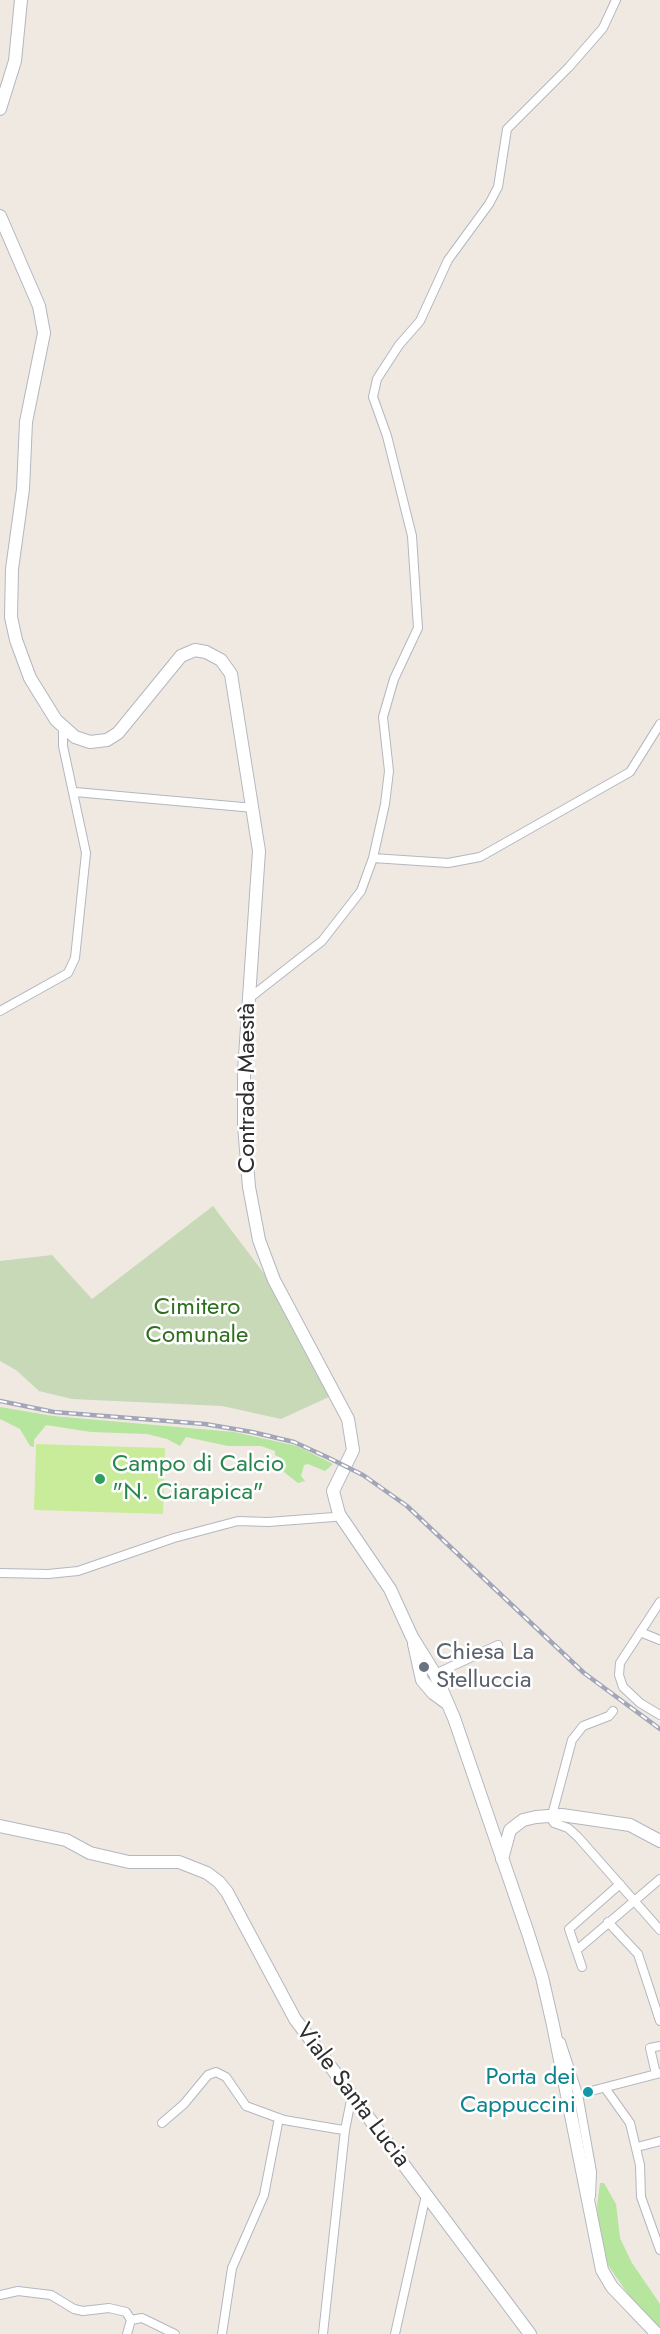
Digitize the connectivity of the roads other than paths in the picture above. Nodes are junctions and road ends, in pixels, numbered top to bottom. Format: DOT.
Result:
graph roads {
  1 [pos="21,0"];
  2 [pos="616,0"];
  3 [pos="0,109"];
  4 [pos="0,216"];
  5 [pos="660,724"];
  6 [pos="63,729"];
  7 [pos="75,792"];
  8 [pos="254,808"];
  9 [pos="374,858"];
  10 [pos="247,1001"];
  11 [pos="0,1011"];
  12 [pos="339,1514"];
  13 [pos="0,1573"];
  14 [pos="660,1602"];
  15 [pos="639,1632"];
  16 [pos="412,1637"];
  17 [pos="660,1640"];
  18 [pos="498,1645"];
  19 [pos="435,1674"];
  20 [pos="448,1704"];
  21 [pos="613,1712"];
  22 [pos="660,1715"];
  23 [pos="550,1815"];
  24 [pos="489,1822"];
  25 [pos="0,1826"];
  26 [pos="510,1830"];
  27 [pos="657,1842"];
  28 [pos="502,1860"];
  29 [pos="660,1879"];
  30 [pos="620,1884"];
  31 [pos="634,1900"];
  32 [pos="608,1922"];
  33 [pos="660,1930"];
  34 [pos="578,1949"];
  35 [pos="582,1967"];
  36 [pos="660,2020"];
  37 [pos="553,2025"];
  38 [pos="660,2046"];
  39 [pos="658,2074"];
  40 [pos="605,2088"];
  41 [pos="585,2093"];
  42 [pos="352,2095"];
  43 [pos="279,2118"];
  44 [pos="162,2123"];
  45 [pos="345,2130"];
  46 [pos="660,2140"];
  47 [pos="637,2147"];
  48 [pos="426,2195"];
  49 [pos="590,2206"];
  50 [pos="660,2250"];
  51 [pos="0,2295"];
  52 [pos="131,2320"];
  53 [pos="127,2334"];
  54 [pos="175,2334"];
  55 [pos="222,2334"];
  56 [pos="323,2334"];
  57 [pos="395,2334"];
  58 [pos="530,2334"];
  59 [pos="657,2334"];
  1 -- 3 [label="street"];
  2 -- 9 [label="street"];
  4 -- 6 [label="street"];
  5 -- 9 [label="street"];
  6 -- 7 [label="street"];
  6 -- 8 [label="street, Contrada Maestà"];
  7 -- 8 [label="street"];
  7 -- 11 [label="street"];
  8 -- 10 [label="street, Contrada Maestà"];
  9 -- 10 [label="street"];
  10 -- 12 [label="street, Contrada Maestà"];
  12 -- 13 [label="street"];
  12 -- 16 [label="street"];
  14 -- 15 [label="street"];
  15 -- 17 [label="street"];
  15 -- 22 [label="street"];
  16 -- 19 [label="street"];
  16 -- 20 [label="street"];
  18 -- 19 [label="street"];
  19 -- 20 [label="street"];
  20 -- 24 [label="street"];
  21 -- 23 [label="street"];
  23 -- 26 [label="street"];
  23 -- 27 [label="street"];
  23 -- 30 [label="street"];
  24 -- 26 [label="street"];
  24 -- 28 [label="street"];
  25 -- 42 [label="street, Viale Santa Lucia"];
  26 -- 28 [label="street"];
  28 -- 37 [label="street"];
  29 -- 31 [label="street"];
  30 -- 31 [label="street"];
  30 -- 34 [label="street"];
  31 -- 32 [label="street"];
  31 -- 33 [label="street"];
  32 -- 34 [label="street"];
  32 -- 36 [label="street"];
  34 -- 35 [label="street"];
  37 -- 41 [label="street"];
  37 -- 49 [label="street"];
  38 -- 39 [label="street"];
  39 -- 40 [label="street"];
  40 -- 41 [label="street"];
  40 -- 47 [label="street"];
  41 -- 49 [label="street"];
  42 -- 45 [label="street"];
  42 -- 48 [label="street, Viale Santa Lucia"];
  43 -- 44 [label="street"];
  43 -- 45 [label="street"];
  43 -- 55 [label="street"];
  45 -- 56 [label="street"];
  46 -- 47 [label="street"];
  47 -- 50 [label="street"];
  48 -- 57 [label="street"];
  48 -- 58 [label="street, Viale Santa Lucia"];
  49 -- 59 [label="street"];
  51 -- 52 [label="street"];
  52 -- 53 [label="street"];
  52 -- 54 [label="street"];
}
